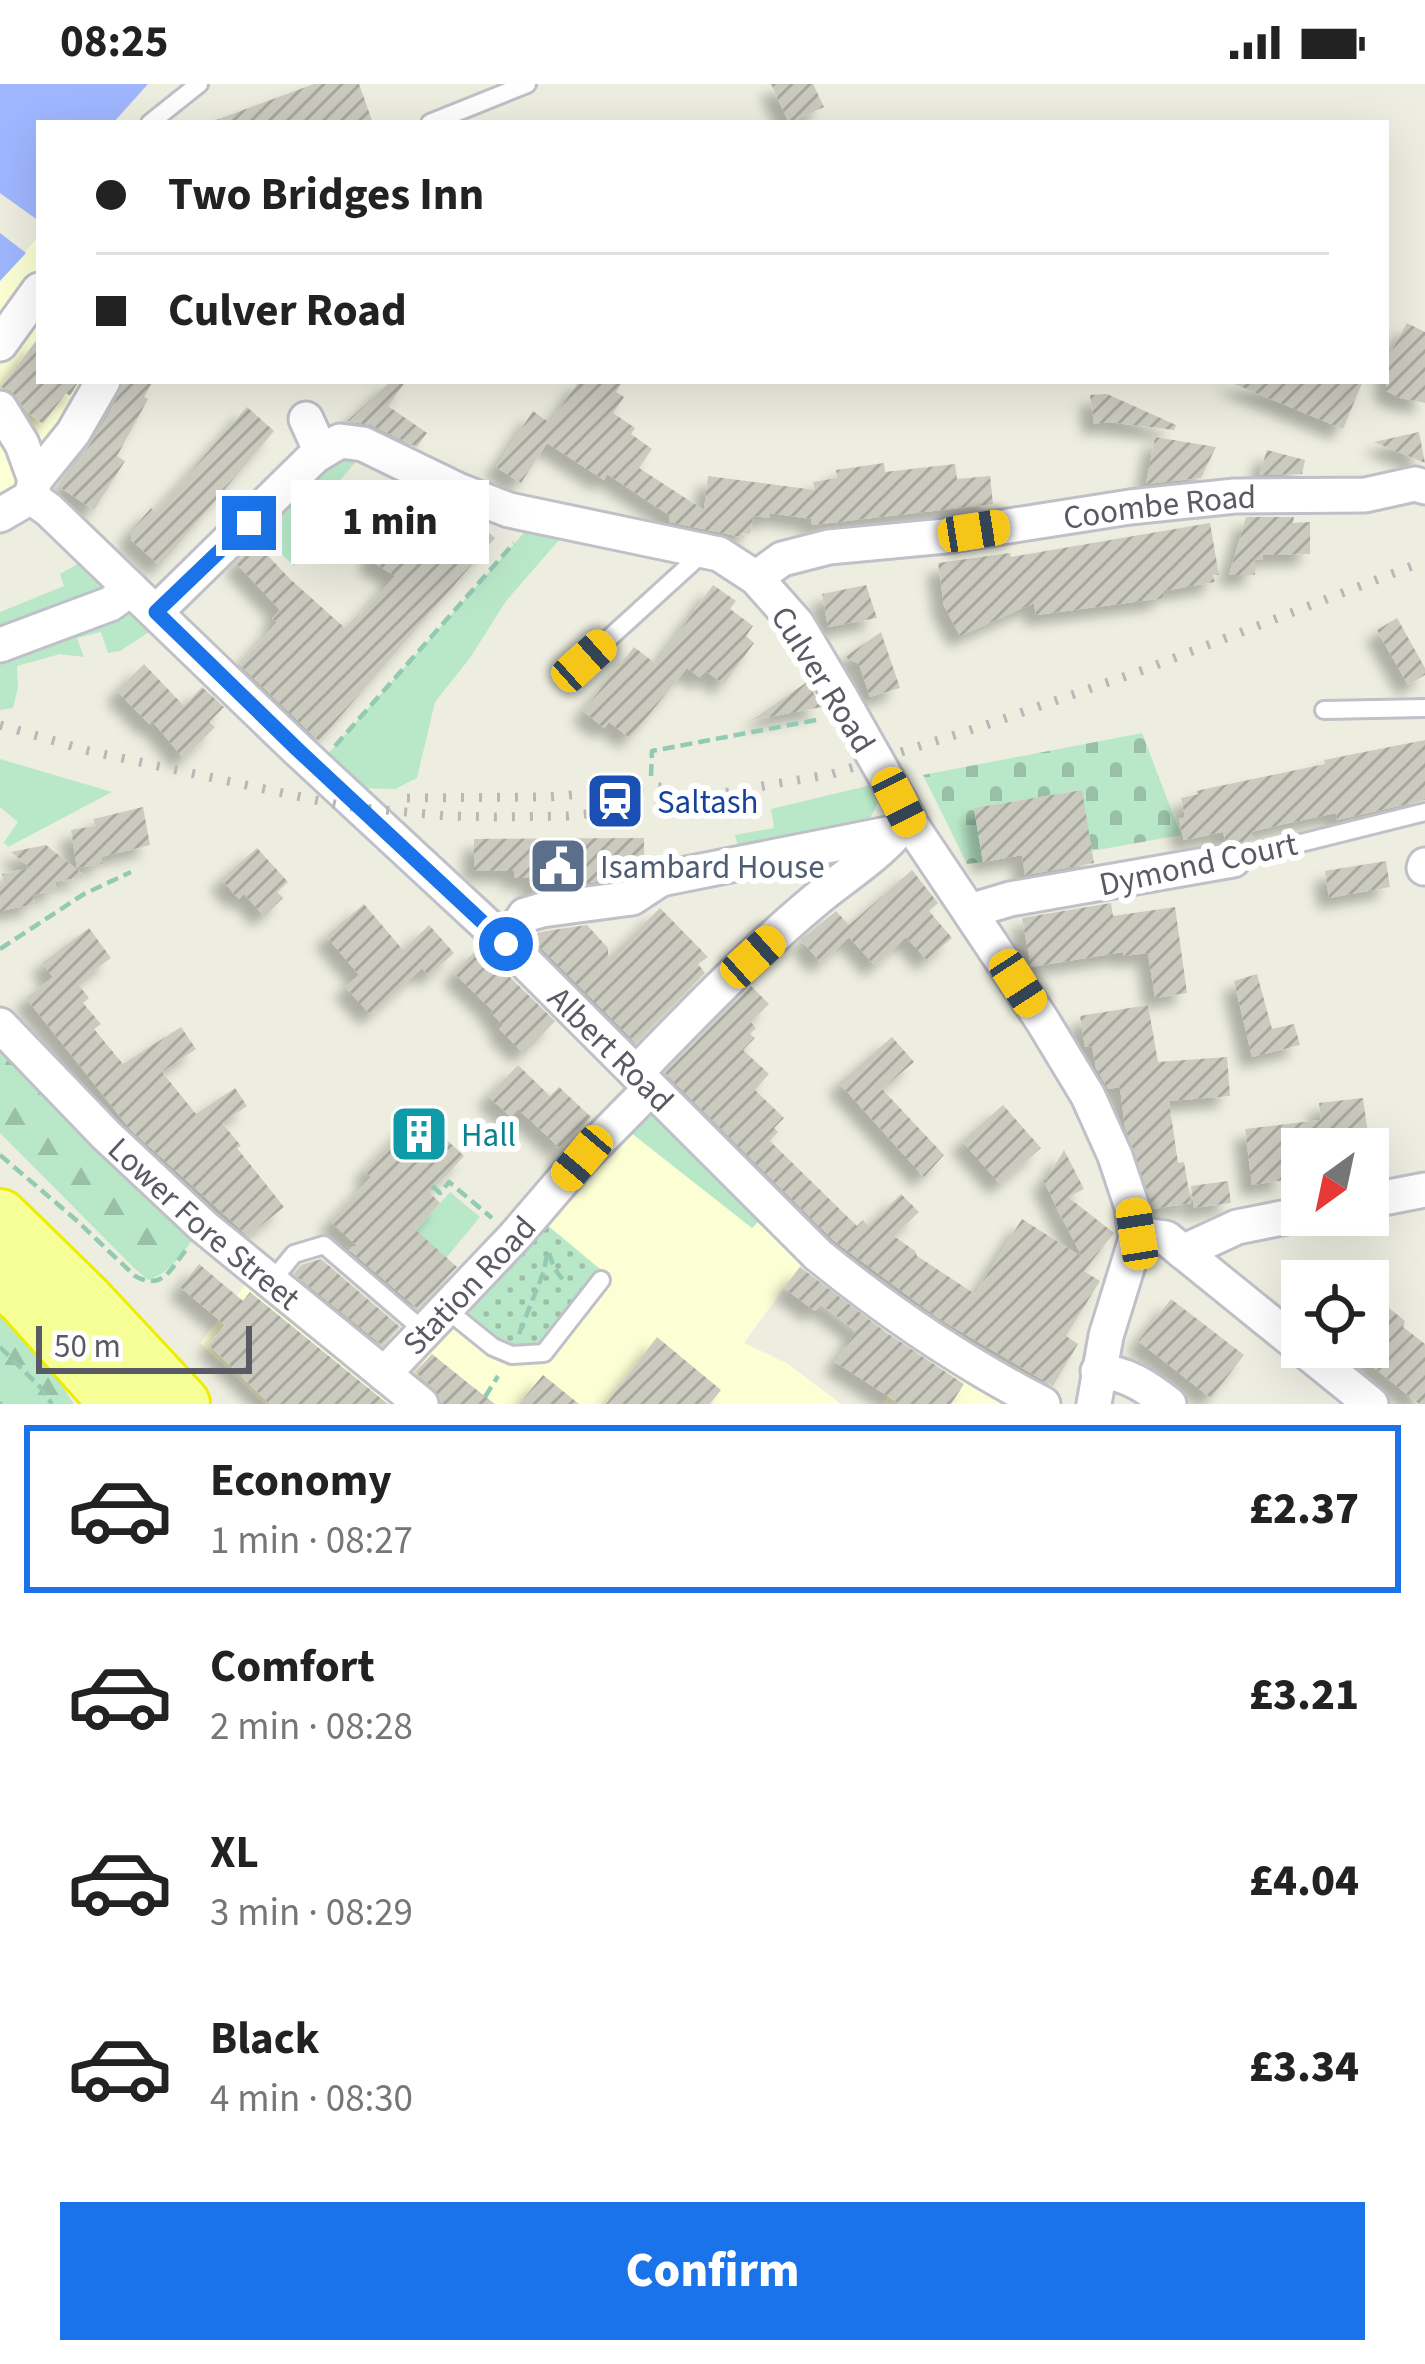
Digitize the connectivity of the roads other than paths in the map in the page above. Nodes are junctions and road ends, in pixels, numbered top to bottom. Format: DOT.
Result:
graph roads {
  1 [pos="199,84"];
  2 [pos="527,84"];
  3 [pos="153,120"];
  4 [pos="437,120"];
  5 [pos="36,294"];
  6 [pos="0,344"];
  7 [pos="101,384"];
  8 [pos="0,408"];
  9 [pos="306,418"];
  10 [pos="322,452"];
  11 [pos="1425,488"];
  12 [pos="33,489"];
  13 [pos="0,515"];
  14 [pos="706,550"];
  15 [pos="756,578"];
  16 [pos="144,600"];
  17 [pos="0,645"];
  18 [pos="584,661"];
  19 [pos="1425,708"];
  20 [pos="1324,710"];
  21 [pos="1425,812"];
  22 [pos="903,820"];
  23 [pos="1233,860"];
  24 [pos="970,911"];
  25 [pos="506,944"];
  26 [pos="0,1024"];
  27 [pos="643,1081"];
  28 [pos="1425,1190"];
  29 [pos="1389,1197"];
  30 [pos="0,1217"];
  31 [pos="1281,1218"];
  32 [pos="1137,1234"];
  33 [pos="1183,1252"];
  34 [pos="0,1276"];
  35 [pos="601,1280"];
  36 [pos="270,1282"];
  37 [pos="435,1320"];
  38 [pos="384,1375"];
  39 [pos="132,1383"];
  40 [pos="1096,1387"];
  41 [pos="182,1404"];
  42 [pos="221,1404"];
  43 [pos="421,1404"];
  44 [pos="1042,1404"];
  45 [pos="1169,1404"];
  46 [pos="1371,1404"];
  1 -- 3 [label="lane"];
  2 -- 4 [label="lane"];
  5 -- 6 [label="street"];
  7 -- 12 [label="street"];
  8 -- 12 [label="street"];
  9 -- 10 [label="street"];
  10 -- 14 [label="street, Culver Road"];
  10 -- 16 [label="street"];
  11 -- 15 [label="street, Coombe Road"];
  12 -- 13 [label="street"];
  12 -- 16 [label="street, Albert Road"];
  14 -- 15 [label="street, Culver Road"];
  14 -- 18 [label="lane"];
  15 -- 22 [label="street, Culver Road, bridge"];
  16 -- 17 [label="street"];
  16 -- 25 [label="street, Albert Road"];
  19 -- 20 [label="lane"];
  21 -- 23 [label="lane, Dymond Court"];
  22 -- 24 [label="street, Culver Road"];
  22 -- 25 [label="street"];
  22 -- 27 [label="street, Station Road"];
  23 -- 24 [label="street, Dymond Court"];
  24 -- 32 [label="street, Culver Road"];
  25 -- 27 [label="street, Albert Road"];
  26 -- 36 [label="street, Lower Fore Street"];
  27 -- 37 [label="street, Station Road"];
  27 -- 44 [label="street, Albert Road"];
  28 -- 29 [label="street"];
  30 -- 39 [label="highway"];
  31 -- 33 [label="street"];
  32 -- 33 [label="street"];
  32 -- 40 [label="street"];
  33 -- 46 [label="street"];
  34 -- 39 [label="highway"];
  35 -- 37 [label="lane"];
  36 -- 37 [label="lane"];
  36 -- 38 [label="street, Lower Fore Street"];
  37 -- 38 [label="street, Station Road"];
  38 -- 43 [label="street, Lower Fore Street"];
  39 -- 41 [label="highway"];
  39 -- 42 [label="highway"];
  40 -- 45 [label="street"];
}
